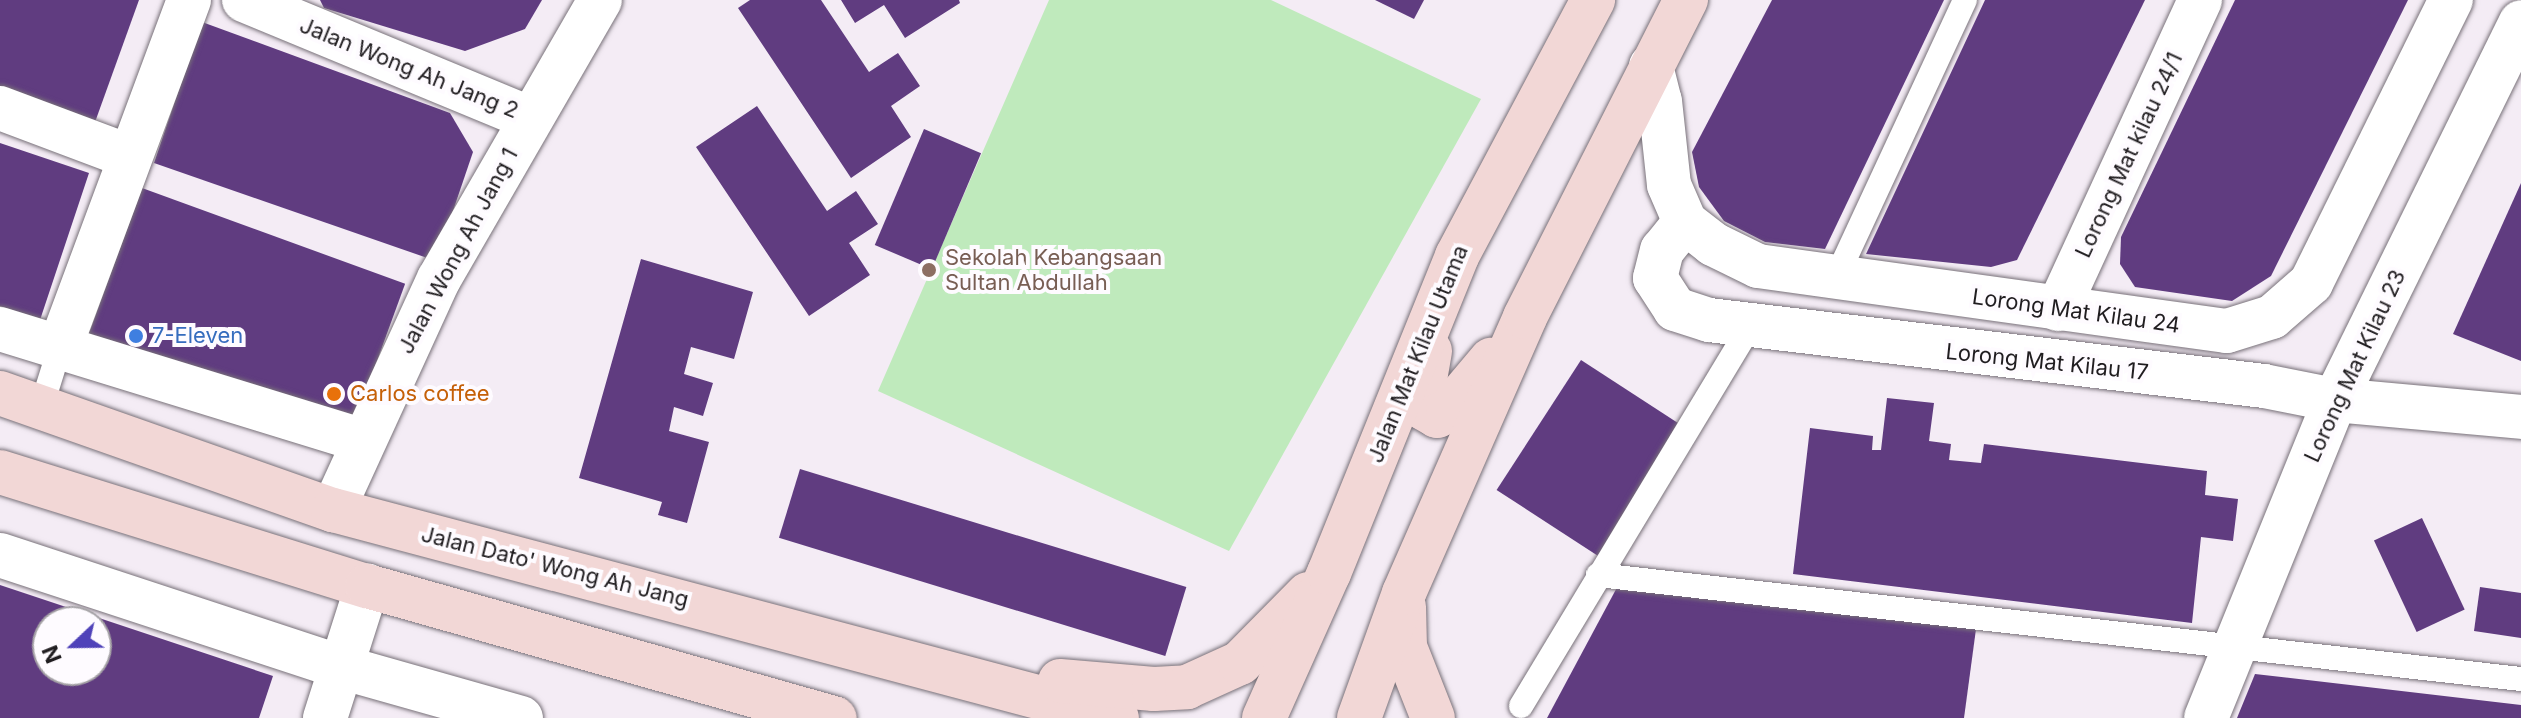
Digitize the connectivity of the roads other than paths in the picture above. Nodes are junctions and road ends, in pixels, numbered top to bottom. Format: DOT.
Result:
graph roads {
  1 [pos="189,0"];
  2 [pos="246,0"];
  3 [pos="600,0"];
  4 [pos="1593,0"];
  5 [pos="1686,0"];
  6 [pos="1965,0"];
  7 [pos="2200,0"];
  8 [pos="2451,0"];
  9 [pos="2521,22"];
  10 [pos="1651,66"];
  11 [pos="0,108"];
  12 [pos="529,118"];
  13 [pos="128,156"];
  14 [pos="1685,222"];
  15 [pos="1836,278"];
  16 [pos="1447,279"];
  17 [pos="2058,309"];
  18 [pos="1525,317"];
  19 [pos="1750,326"];
  20 [pos="0,329"];
  21 [pos="60,347"];
  22 [pos="0,393"];
  23 [pos="2335,400"];
  24 [pos="41,408"];
  25 [pos="2521,417"];
  26 [pos="363,441"];
  27 [pos="0,472"];
  28 [pos="333,510"];
  29 [pos="0,555"];
  30 [pos="1329,573"];
  31 [pos="1598,575"];
  32 [pos="367,586"];
  33 [pos="1404,593"];
  34 [pos="2237,646"];
  35 [pos="341,667"];
  36 [pos="942,671"];
  37 [pos="2521,679"];
  38 [pos="1521,706"];
  39 [pos="325,718"];
  40 [pos="521,718"];
  41 [pos="835,718"];
  42 [pos="1117,718"];
  43 [pos="1264,718"];
  44 [pos="1359,718"];
  45 [pos="1433,718"];
  46 [pos="2206,718"];
  1 -- 13 [label="street"];
  2 -- 12 [label="street, Jalan Wong Ah Jang 2"];
  3 -- 12 [label="street, Jalan Wong Ah Jang 1"];
  4 -- 16 [label="main road, Jalan Mat Kilau Utama"];
  5 -- 10 [label="main road"];
  6 -- 15 [label="lane"];
  7 -- 17 [label="street, Lorong Mat kilau 24/1"];
  8 -- 17 [label="street, Lorong Mat Kilau 24"];
  9 -- 23 [label="street, Lorong Mat Kilau 23"];
  10 -- 14 [label="street, Lorong Mat Kilau 24"];
  10 -- 18 [label="main road"];
  11 -- 13 [label="street"];
  12 -- 26 [label="street, Jalan Wong Ah Jang 1"];
  13 -- 21 [label="street"];
  14 -- 15 [label="street, Lorong Mat Kilau 24"];
  14 -- 19 [label="street, Lorong Mat Kilau 17"];
  15 -- 17 [label="street, Lorong Mat Kilau 24"];
  16 -- 18 [label="main road"];
  16 -- 30 [label="main road, Jalan Mat Kilau Utama"];
  18 -- 33 [label="main road"];
  19 -- 23 [label="street, Lorong Mat Kilau 17"];
  19 -- 31 [label="lane"];
  20 -- 21 [label="street"];
  21 -- 24 [label="lane"];
  21 -- 26 [label="street"];
  22 -- 24 [label="main road, Jalan Dato' Wong Ah Jang"];
  23 -- 25 [label="street, Lorong Mat Kilau 17"];
  23 -- 34 [label="street, Lorong Mat Kilau 23"];
  24 -- 28 [label="main road, Jalan Dato' Wong Ah Jang"];
  26 -- 28 [label="street, Jalan Wong Ah Jang 1"];
  27 -- 32 [label="main road"];
  28 -- 36 [label="main road, Jalan Dato' Wong Ah Jang"];
  29 -- 35 [label="street"];
  30 -- 36 [label="main road"];
  30 -- 43 [label="main road, Jalan Mat Kilau Utama"];
  31 -- 34 [label="lane"];
  31 -- 38 [label="lane"];
  32 -- 35 [label="street"];
  32 -- 41 [label="main road"];
  33 -- 44 [label="main road"];
  33 -- 45 [label="main road"];
  34 -- 37 [label="lane"];
  34 -- 46 [label="street, Lorong Mat Kilau 23"];
  35 -- 39 [label="street"];
  35 -- 40 [label="street"];
  36 -- 42 [label="main road, Jalan Dato' Wong Ah Jang"];
}
